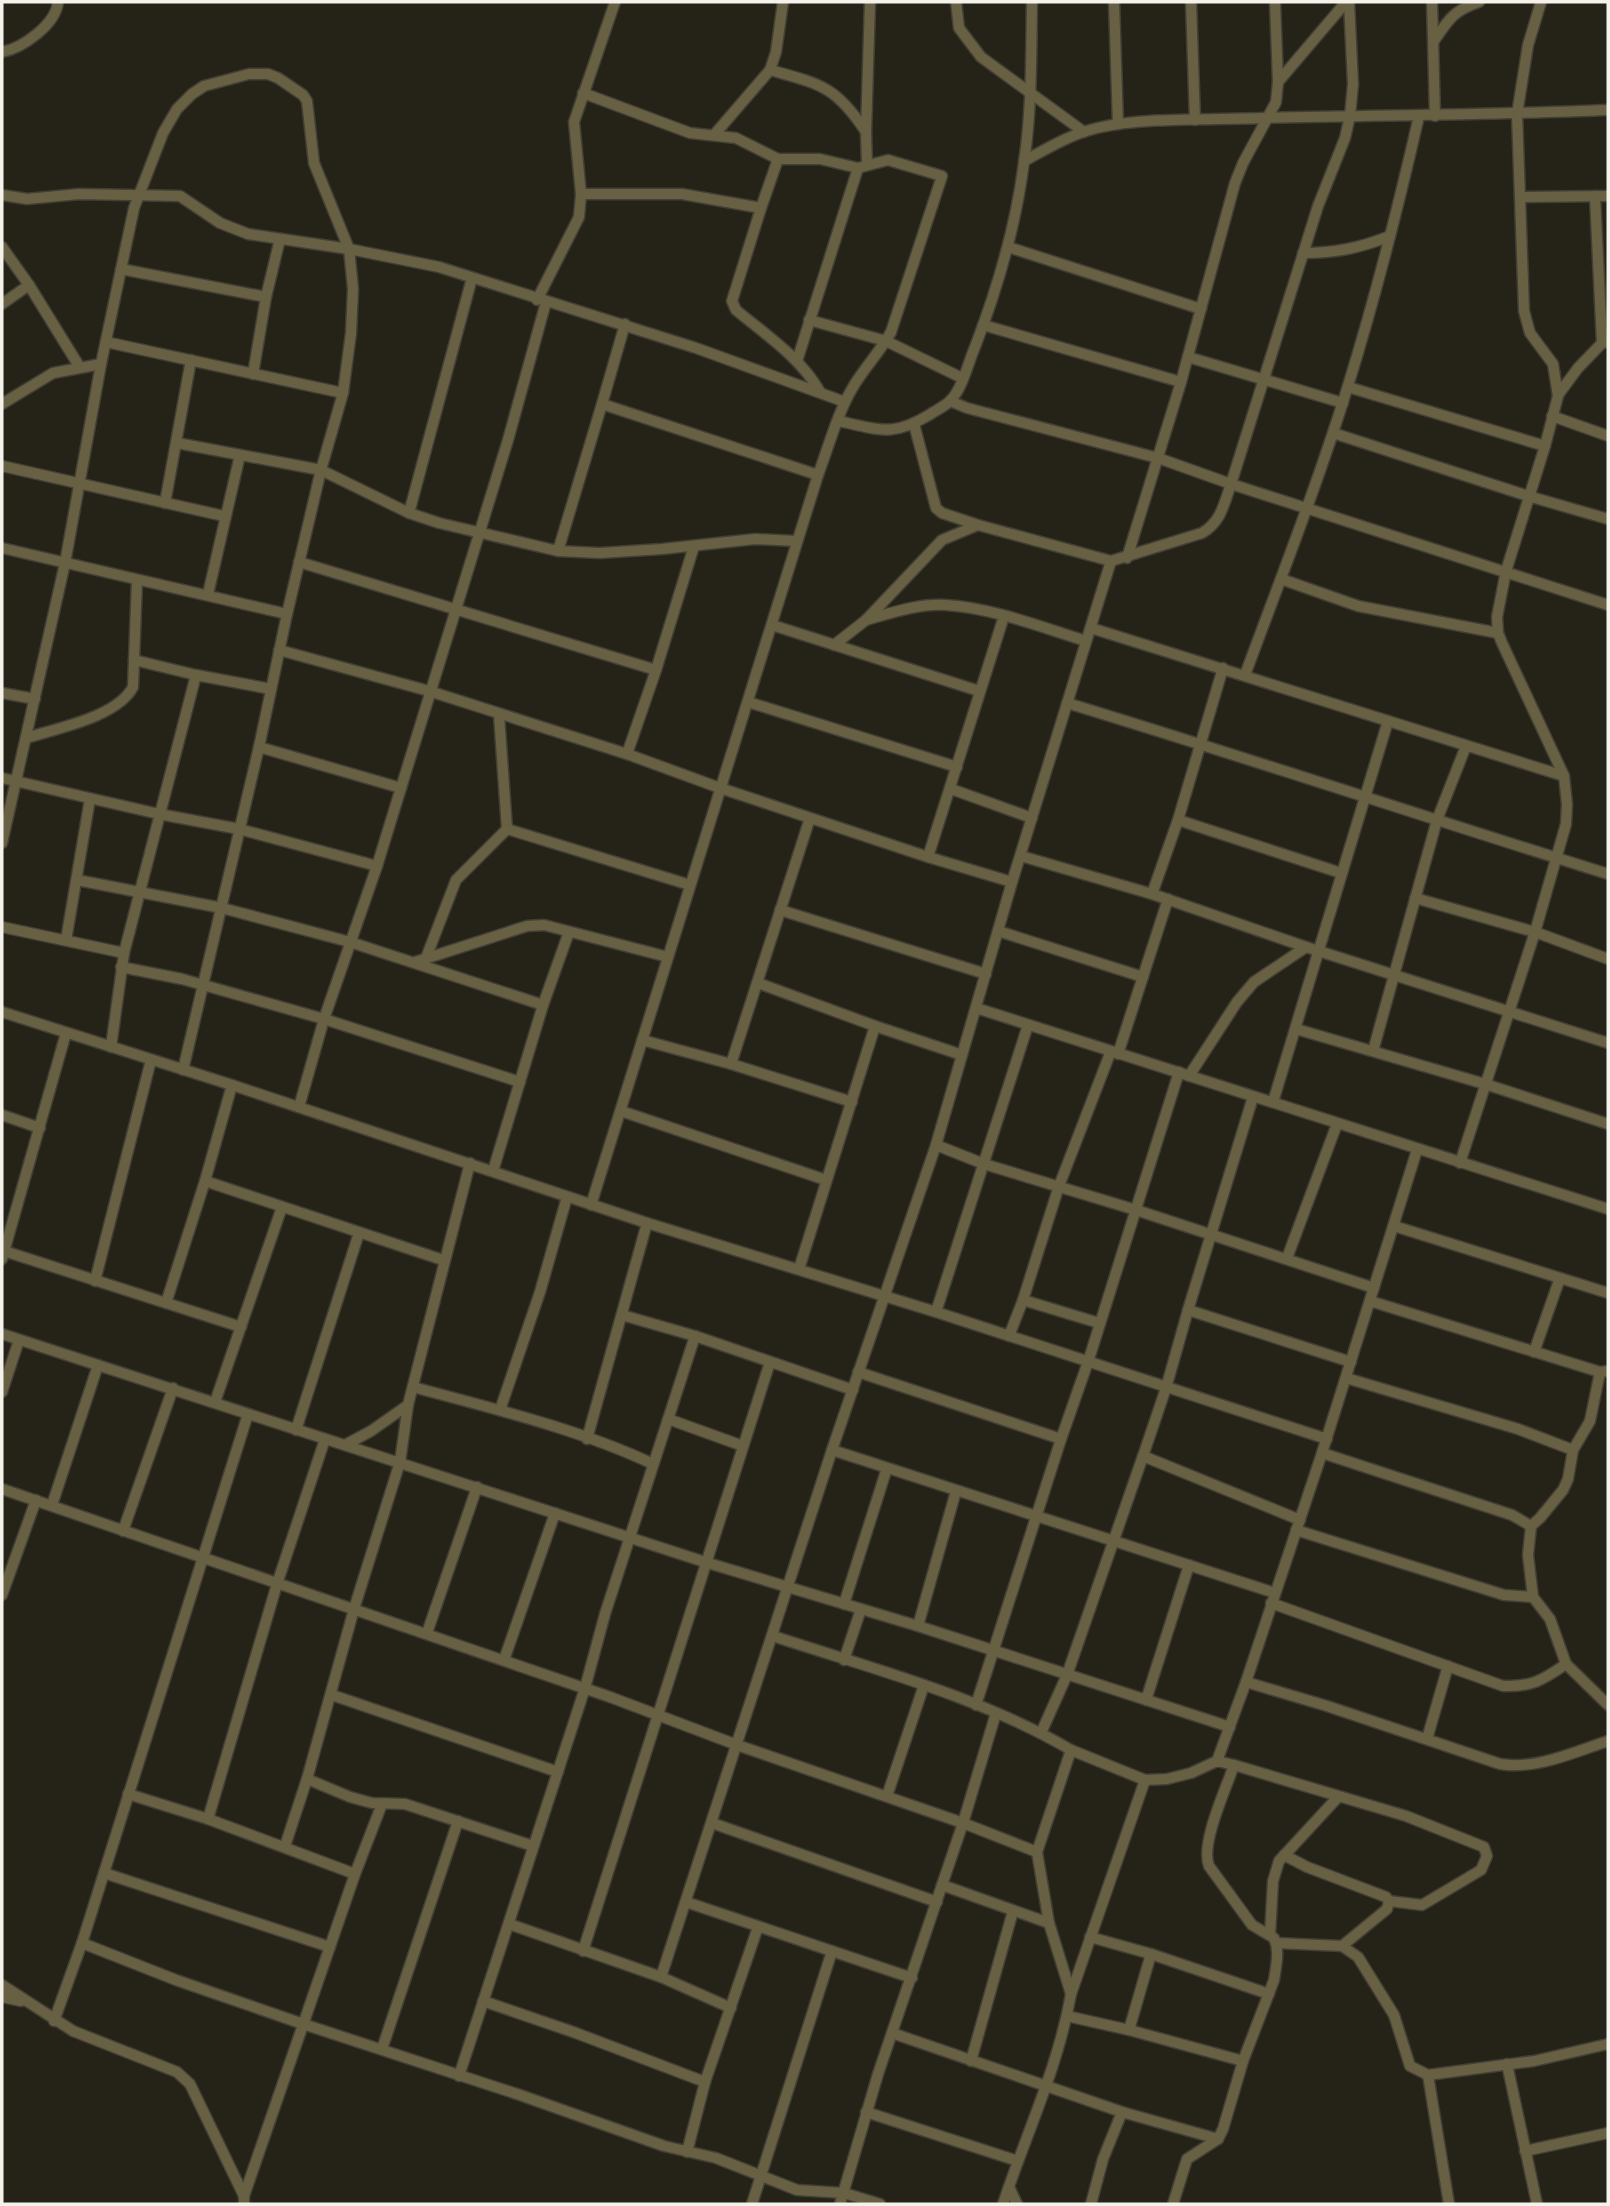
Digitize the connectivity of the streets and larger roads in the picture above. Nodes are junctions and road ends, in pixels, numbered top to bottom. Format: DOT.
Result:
graph roads {
  1 [pos="58,2"];
  2 [pos="615,2"];
  3 [pos="783,2"];
  4 [pos="870,2"];
  5 [pos="956,2"];
  6 [pos="1032,2"];
  7 [pos="1114,2"];
  8 [pos="1191,2"];
  9 [pos="1275,2"];
  10 [pos="1348,2"];
  11 [pos="1432,2"];
  12 [pos="1479,2"];
  13 [pos="1541,2"];
  14 [pos="1433,41"];
  15 [pos="2,52"];
  16 [pos="770,70"];
  17 [pos="1278,82"];
  18 [pos="583,93"];
  19 [pos="1030,94"];
  20 [pos="1608,110"];
  21 [pos="1517,114"];
  22 [pos="1350,116"];
  23 [pos="1419,116"];
  24 [pos="1435,116"];
  25 [pos="1269,118"];
  26 [pos="1195,120"];
  27 [pos="1118,124"];
  28 [pos="866,132"];
  29 [pos="1084,132"];
  30 [pos="714,135"];
  31 [pos="778,159"];
  32 [pos="1024,161"];
  33 [pos="863,166"];
  34 [pos="582,194"];
  35 [pos="2,195"];
  36 [pos="138,195"];
  37 [pos="1595,196"];
  38 [pos="1608,196"];
  39 [pos="1520,197"];
  40 [pos="761,208"];
  41 [pos="1390,236"];
  42 [pos="280,239"];
  43 [pos="2,247"];
  44 [pos="1008,247"];
  45 [pos="349,249"];
  46 [pos="1303,253"];
  47 [pos="121,269"];
  48 [pos="472,278"];
  49 [pos="29,285"];
  50 [pos="266,297"];
  51 [pos="541,301"];
  52 [pos="2,304"];
  53 [pos="1200,309"];
  54 [pos="809,320"];
  55 [pos="625,324"];
  56 [pos="983,325"];
  57 [pos="886,341"];
  58 [pos="1606,341"];
  59 [pos="106,342"];
  60 [pos="1188,357"];
  61 [pos="191,360"];
  62 [pos="797,361"];
  63 [pos="101,363"];
  64 [pos="79,366"];
  65 [pos="253,374"];
  66 [pos="962,378"];
  67 [pos="1266,379"];
  68 [pos="1181,383"];
  69 [pos="1348,387"];
  70 [pos="820,392"];
  71 [pos="343,393"];
  72 [pos="1558,396"];
  73 [pos="845,401"];
  74 [pos="950,401"];
  75 [pos="1343,403"];
  76 [pos="2,404"];
  77 [pos="602,404"];
  78 [pos="1552,416"];
  79 [pos="838,421"];
  80 [pos="914,424"];
  81 [pos="1333,433"];
  82 [pos="1608,436"];
  83 [pos="177,443"];
  84 [pos="1545,446"];
  85 [pos="240,455"];
  86 [pos="1158,458"];
  87 [pos="2,466"];
  88 [pos="321,470"];
  89 [pos="818,475"];
  90 [pos="80,482"];
  91 [pos="1231,484"];
  92 [pos="1528,496"];
  93 [pos="165,503"];
  94 [pos="1308,508"];
  95 [pos="409,513"];
  96 [pos="225,516"];
  97 [pos="1608,519"];
  98 [pos="978,525"];
  99 [pos="479,533"];
  100 [pos="796,541"];
  101 [pos="694,546"];
  102 [pos="2,548"];
  103 [pos="558,551"];
  104 [pos="1127,558"];
  105 [pos="1111,561"];
  106 [pos="299,562"];
  107 [pos="65,563"];
  108 [pos="1506,571"];
  109 [pos="1281,579"];
  110 [pos="137,580"];
  111 [pos="208,594"];
  112 [pos="1607,607"];
  113 [pos="456,609"];
  114 [pos="287,614"];
  115 [pos="1004,616"];
  116 [pos="866,620"];
  117 [pos="772,625"];
  118 [pos="1091,628"];
  119 [pos="1498,633"];
  120 [pos="1086,641"];
  121 [pos="834,645"];
  122 [pos="279,650"];
  123 [pos="134,660"];
  124 [pos="1223,668"];
  125 [pos="656,670"];
  126 [pos="195,675"];
  127 [pos="1245,675"];
  128 [pos="271,689"];
  129 [pos="429,691"];
  130 [pos="979,691"];
  131 [pos="2,693"];
  132 [pos="34,699"];
  133 [pos="748,702"];
  134 [pos="1067,703"];
  135 [pos="499,715"];
  136 [pos="1388,721"];
  137 [pos="26,738"];
  138 [pos="1202,743"];
  139 [pos="1466,746"];
  140 [pos="259,747"];
  141 [pos="627,754"];
  142 [pos="957,767"];
  143 [pos="1564,776"];
  144 [pos="2,778"];
  145 [pos="17,782"];
  146 [pos="401,788"];
  147 [pos="720,788"];
  148 [pos="951,789"];
  149 [pos="90,799"];
  150 [pos="1365,799"];
  151 [pos="159,814"];
  152 [pos="810,817"];
  153 [pos="1032,818"];
  154 [pos="1178,820"];
  155 [pos="1437,820"];
  156 [pos="239,829"];
  157 [pos="507,829"];
  158 [pos="2,844"];
  159 [pos="1021,856"];
  160 [pos="928,857"];
  161 [pos="1557,859"];
  162 [pos="377,866"];
  163 [pos="1342,873"];
  164 [pos="1608,874"];
  165 [pos="76,880"];
  166 [pos="1012,883"];
  167 [pos="690,885"];
  168 [pos="138,890"];
  169 [pos="1152,894"];
  170 [pos="1416,898"];
  171 [pos="1168,900"];
  172 [pos="222,908"];
  173 [pos="780,910"];
  174 [pos="2,927"];
  175 [pos="998,931"];
  176 [pos="569,932"];
  177 [pos="1535,932"];
  178 [pos="66,940"];
  179 [pos="350,942"];
  180 [pos="1306,947"];
  181 [pos="1319,950"];
  182 [pos="124,953"];
  183 [pos="668,957"];
  184 [pos="426,958"];
  185 [pos="1608,959"];
  186 [pos="414,962"];
  187 [pos="121,967"];
  188 [pos="986,974"];
  189 [pos="1395,974"];
  190 [pos="1143,977"];
  191 [pos="758,983"];
  192 [pos="205,985"];
  193 [pos="543,1005"];
  194 [pos="976,1008"];
  195 [pos="1509,1011"];
  196 [pos="2,1012"];
  197 [pos="324,1019"];
  198 [pos="1028,1025"];
  199 [pos="875,1026"];
  200 [pos="1296,1029"];
  201 [pos="66,1033"];
  202 [pos="642,1040"];
  203 [pos="1608,1043"];
  204 [pos="111,1047"];
  205 [pos="1373,1051"];
  206 [pos="1115,1053"];
  207 [pos="962,1055"];
  208 [pos="151,1060"];
  209 [pos="731,1064"];
  210 [pos="183,1070"];
  211 [pos="1184,1074"];
  212 [pos="520,1082"];
  213 [pos="1485,1084"];
  214 [pos="232,1085"];
  215 [pos="1253,1097"];
  216 [pos="852,1102"];
  217 [pos="1273,1102"];
  218 [pos="299,1107"];
  219 [pos="621,1111"];
  220 [pos="2,1115"];
  221 [pos="1337,1124"];
  222 [pos="1608,1124"];
  223 [pos="40,1128"];
  224 [pos="936,1145"];
  225 [pos="1417,1150"];
  226 [pos="470,1163"];
  227 [pos="1461,1163"];
  228 [pos="984,1164"];
  229 [pos="493,1171"];
  230 [pos="826,1180"];
  231 [pos="205,1181"];
  232 [pos="1059,1186"];
  233 [pos="567,1197"];
  234 [pos="591,1205"];
  235 [pos="282,1207"];
  236 [pos="1608,1209"];
  237 [pos="1136,1210"];
  238 [pos="647,1223"];
  239 [pos="1394,1226"];
  240 [pos="359,1233"];
  241 [pos="1209,1234"];
  242 [pos="3,1255"];
  243 [pos="1287,1258"];
  244 [pos="443,1260"];
  245 [pos="799,1269"];
  246 [pos="1560,1278"];
  247 [pos="95,1281"];
  248 [pos="1374,1288"];
  249 [pos="1608,1293"];
  250 [pos="884,1297"];
  251 [pos="1023,1300"];
  252 [pos="1370,1301"];
  253 [pos="166,1303"];
  254 [pos="1188,1310"];
  255 [pos="936,1312"];
  256 [pos="622,1315"];
  257 [pos="1099,1323"];
  258 [pos="241,1328"];
  259 [pos="2,1334"];
  260 [pos="695,1336"];
  261 [pos="1009,1336"];
  262 [pos="19,1340"];
  263 [pos="1534,1352"];
  264 [pos="770,1362"];
  265 [pos="1087,1362"];
  266 [pos="1351,1362"];
  267 [pos="98,1366"];
  268 [pos="1604,1371"];
  269 [pos="858,1372"];
  270 [pos="1346,1378"];
  271 [pos="413,1387"];
  272 [pos="173,1388"];
  273 [pos="1166,1388"];
  274 [pos="853,1390"];
  275 [pos="2,1392"];
  276 [pos="215,1402"];
  277 [pos="408,1405"];
  278 [pos="500,1410"];
  279 [pos="248,1414"];
  280 [pos="667,1419"];
  281 [pos="296,1430"];
  282 [pos="1061,1438"];
  283 [pos="325,1439"];
  284 [pos="587,1439"];
  285 [pos="1327,1439"];
  286 [pos="345,1445"];
  287 [pos="743,1446"];
  288 [pos="832,1450"];
  289 [pos="1573,1450"];
  290 [pos="1322,1453"];
  291 [pos="1143,1456"];
  292 [pos="400,1462"];
  293 [pos="653,1464"];
  294 [pos="887,1468"];
  295 [pos="477,1487"];
  296 [pos="2,1489"];
  297 [pos="956,1491"];
  298 [pos="36,1500"];
  299 [pos="52,1505"];
  300 [pos="555,1513"];
  301 [pos="1036,1517"];
  302 [pos="1298,1525"];
  303 [pos="1531,1526"];
  304 [pos="123,1531"];
  305 [pos="630,1538"];
  306 [pos="1114,1540"];
  307 [pos="201,1559"];
  308 [pos="708,1563"];
  309 [pos="1189,1565"];
  310 [pos="277,1584"];
  311 [pos="790,1587"];
  312 [pos="2,1595"];
  313 [pos="1533,1597"];
  314 [pos="1273,1598"];
  315 [pos="844,1604"];
  316 [pos="354,1609"];
  317 [pos="861,1609"];
  318 [pos="918,1626"];
  319 [pos="427,1633"];
  320 [pos="773,1636"];
  321 [pos="993,1650"];
  322 [pos="504,1660"];
  323 [pos="844,1660"];
  324 [pos="1566,1664"];
  325 [pos="1448,1666"];
  326 [pos="1067,1675"];
  327 [pos="1246,1682"];
  328 [pos="923,1685"];
  329 [pos="585,1688"];
  330 [pos="332,1695"];
  331 [pos="1146,1700"];
  332 [pos="976,1705"];
  333 [pos="1608,1705"];
  334 [pos="996,1713"];
  335 [pos="660,1716"];
  336 [pos="1230,1727"];
  337 [pos="1041,1732"];
  338 [pos="1427,1740"];
  339 [pos="1608,1741"];
  340 [pos="737,1745"];
  341 [pos="1070,1750"];
  342 [pos="1217,1761"];
  343 [pos="1234,1765"];
  344 [pos="558,1772"];
  345 [pos="307,1779"];
  346 [pos="1145,1780"];
  347 [pos="128,1794"];
  348 [pos="887,1796"];
  349 [pos="1338,1797"];
  350 [pos="382,1804"];
  351 [pos="208,1819"];
  352 [pos="458,1821"];
  353 [pos="712,1823"];
  354 [pos="963,1823"];
  355 [pos="285,1846"];
  356 [pos="533,1846"];
  357 [pos="1037,1852"];
  358 [pos="1284,1855"];
  359 [pos="103,1873"];
  360 [pos="355,1874"];
  361 [pos="942,1885"];
  362 [pos="1389,1901"];
  363 [pos="686,1902"];
  364 [pos="937,1902"];
  365 [pos="1013,1910"];
  366 [pos="1049,1923"];
  367 [pos="509,1924"];
  368 [pos="758,1927"];
  369 [pos="1090,1937"];
  370 [pos="1273,1939"];
  371 [pos="82,1943"];
  372 [pos="1342,1945"];
  373 [pos="330,1947"];
  374 [pos="583,1951"];
  375 [pos="832,1951"];
  376 [pos="1152,1954"];
  377 [pos="661,1977"];
  378 [pos="912,1978"];
  379 [pos="2,1985"];
  380 [pos="1071,1994"];
  381 [pos="1269,1994"];
  382 [pos="2,1997"];
  383 [pos="483,2001"];
  384 [pos="28,2003"];
  385 [pos="731,2008"];
  386 [pos="1067,2017"];
  387 [pos="54,2021"];
  388 [pos="303,2024"];
  389 [pos="1129,2030"];
  390 [pos="892,2032"];
  391 [pos="1608,2044"];
  392 [pos="382,2049"];
  393 [pos="971,2061"];
  394 [pos="1243,2061"];
  395 [pos="1507,2064"];
  396 [pos="1428,2075"];
  397 [pos="459,2076"];
  398 [pos="705,2082"];
  399 [pos="1048,2085"];
  400 [pos="866,2112"];
  401 [pos="1122,2112"];
  402 [pos="1608,2133"];
  403 [pos="1218,2139"];
  404 [pos="1525,2151"];
  405 [pos="687,2152"];
  406 [pos="1018,2161"];
  407 [pos="762,2176"];
  408 [pos="1009,2187"];
  409 [pos="844,2193"];
  410 [pos="244,2200"];
  411 [pos="752,2204"];
  412 [pos="840,2204"];
  413 [pos="880,2204"];
  414 [pos="1003,2204"];
  415 [pos="1017,2204"];
  416 [pos="1091,2204"];
  417 [pos="1173,2204"];
  418 [pos="1449,2204"];
  419 [pos="1536,2204"];
  1 -- 15 [label="street"];
  2 -- 18 [label="street"];
  3 -- 16 [label="street"];
  4 -- 28 [label="street"];
  5 -- 19 [label="street"];
  6 -- 19 [label="street"];
  7 -- 27 [label="street"];
  8 -- 26 [label="street"];
  9 -- 17 [label="street"];
  10 -- 17 [label="street"];
  10 -- 22 [label="street"];
  11 -- 14 [label="street"];
  12 -- 14 [label="street"];
  13 -- 21 [label="street"];
  14 -- 24 [label="street"];
  16 -- 28 [label="street"];
  16 -- 30 [label="street"];
  17 -- 25 [label="street"];
  18 -- 30 [label="street"];
  18 -- 34 [label="street"];
  19 -- 29 [label="street"];
  19 -- 32 [label="street"];
  20 -- 21 [label="street"];
  21 -- 24 [label="street"];
  21 -- 39 [label="street"];
  22 -- 23 [label="street"];
  22 -- 25 [label="street"];
  22 -- 46 [label="street"];
  23 -- 24 [label="street"];
  23 -- 41 [label="street"];
  25 -- 26 [label="street"];
  25 -- 53 [label="street"];
  26 -- 27 [label="street"];
  27 -- 29 [label="street"];
  28 -- 33 [label="street"];
  29 -- 32 [label="street"];
  30 -- 31 [label="street"];
  31 -- 33 [label="street"];
  31 -- 40 [label="street"];
  32 -- 44 [label="street"];
  33 -- 54 [label="street"];
  33 -- 57 [label="street"];
  34 -- 40 [label="street"];
  34 -- 51 [label="street"];
  35 -- 36 [label="street"];
  36 -- 42 [label="street"];
  36 -- 45 [label="street"];
  36 -- 47 [label="street"];
  37 -- 38 [label="street"];
  37 -- 39 [label="street"];
  37 -- 58 [label="street"];
  39 -- 72 [label="street"];
  40 -- 62 [label="street"];
  41 -- 46 [label="street"];
  41 -- 69 [label="street"];
  42 -- 45 [label="street"];
  42 -- 50 [label="street"];
  43 -- 49 [label="street"];
  44 -- 53 [label="street"];
  44 -- 56 [label="street"];
  45 -- 48 [label="street"];
  45 -- 71 [label="street"];
  46 -- 67 [label="street"];
  47 -- 50 [label="street"];
  47 -- 59 [label="street"];
  48 -- 51 [label="street"];
  48 -- 95 [label="street"];
  49 -- 52 [label="street"];
  49 -- 64 [label="street"];
  50 -- 65 [label="street"];
  51 -- 55 [label="street"];
  51 -- 99 [label="street"];
  53 -- 60 [label="street"];
  54 -- 57 [label="street"];
  54 -- 62 [label="street"];
  55 -- 70 [label="street"];
  55 -- 77 [label="street"];
  56 -- 66 [label="street"];
  56 -- 68 [label="street"];
  57 -- 66 [label="street"];
  57 -- 73 [label="street"];
  58 -- 72 [label="street"];
  59 -- 61 [label="street"];
  59 -- 63 [label="street"];
  60 -- 67 [label="street"];
  60 -- 68 [label="street"];
  61 -- 65 [label="street"];
  61 -- 83 [label="street"];
  62 -- 70 [label="street"];
  63 -- 64 [label="street"];
  63 -- 90 [label="street"];
  64 -- 76 [label="street"];
  65 -- 71 [label="street"];
  66 -- 74 [label="street"];
  67 -- 75 [label="street"];
  67 -- 91 [label="street"];
  68 -- 86 [label="street"];
  69 -- 75 [label="street"];
  69 -- 84 [label="street"];
  70 -- 73 [label="street"];
  71 -- 88 [label="street"];
  72 -- 78 [label="street"];
  73 -- 79 [label="street"];
  74 -- 80 [label="street"];
  74 -- 86 [label="street"];
  75 -- 81 [label="street"];
  77 -- 89 [label="street"];
  77 -- 103 [label="street"];
  78 -- 82 [label="street"];
  78 -- 84 [label="street"];
  79 -- 80 [label="street"];
  79 -- 89 [label="street"];
  80 -- 98 [label="street"];
  81 -- 92 [label="street"];
  81 -- 94 [label="street"];
  83 -- 85 [label="street"];
  83 -- 93 [label="street"];
  84 -- 92 [label="street"];
  85 -- 88 [label="street"];
  85 -- 96 [label="street"];
  86 -- 91 [label="street"];
  86 -- 104 [label="street"];
  87 -- 90 [label="street"];
  88 -- 95 [label="street"];
  88 -- 106 [label="street"];
  89 -- 100 [label="street"];
  90 -- 93 [label="street"];
  90 -- 107 [label="street"];
  91 -- 94 [label="street"];
  91 -- 104 [label="street"];
  92 -- 97 [label="street"];
  92 -- 108 [label="street"];
  93 -- 96 [label="street"];
  94 -- 108 [label="street"];
  94 -- 109 [label="street"];
  95 -- 99 [label="street"];
  96 -- 111 [label="street"];
  98 -- 105 [label="street"];
  98 -- 116 [label="street"];
  99 -- 103 [label="street"];
  99 -- 113 [label="street"];
  100 -- 101 [label="street"];
  100 -- 117 [label="street"];
  101 -- 103 [label="street"];
  101 -- 125 [label="street"];
  102 -- 107 [label="street"];
  104 -- 105 [label="street"];
  105 -- 118 [label="street"];
  106 -- 113 [label="street"];
  106 -- 114 [label="street"];
  107 -- 110 [label="street"];
  107 -- 132 [label="street"];
  108 -- 112 [label="street"];
  108 -- 119 [label="street"];
  109 -- 119 [label="street"];
  109 -- 127 [label="street"];
  110 -- 111 [label="street"];
  110 -- 123 [label="street"];
  111 -- 114 [label="street"];
  113 -- 125 [label="street"];
  113 -- 129 [label="street"];
  114 -- 122 [label="street"];
  115 -- 116 [label="street"];
  115 -- 120 [label="street"];
  115 -- 130 [label="street"];
  116 -- 121 [label="street"];
  117 -- 121 [label="street"];
  117 -- 133 [label="street"];
  118 -- 120 [label="street"];
  118 -- 124 [label="street"];
  119 -- 143 [label="street"];
  120 -- 134 [label="street"];
  121 -- 130 [label="street"];
  122 -- 128 [label="street"];
  122 -- 129 [label="street"];
  123 -- 126 [label="street"];
  123 -- 137 [label="street"];
  124 -- 127 [label="street"];
  124 -- 138 [label="street"];
  125 -- 141 [label="street"];
  126 -- 128 [label="street"];
  126 -- 151 [label="street"];
  127 -- 136 [label="street"];
  128 -- 140 [label="street"];
  129 -- 135 [label="street"];
  129 -- 146 [label="street"];
  130 -- 142 [label="street"];
  131 -- 132 [label="street"];
  132 -- 137 [label="street"];
  133 -- 142 [label="street"];
  133 -- 147 [label="street"];
  134 -- 138 [label="street"];
  134 -- 153 [label="street"];
  135 -- 141 [label="street"];
  135 -- 157 [label="street"];
  136 -- 139 [label="street"];
  136 -- 150 [label="street"];
  137 -- 145 [label="street"];
  138 -- 150 [label="street"];
  138 -- 154 [label="street"];
  139 -- 143 [label="street"];
  139 -- 155 [label="street"];
  140 -- 146 [label="street"];
  140 -- 156 [label="street"];
  141 -- 147 [label="street"];
  142 -- 148 [label="street"];
  143 -- 161 [label="street"];
  144 -- 145 [label="street"];
  145 -- 149 [label="street"];
  145 -- 158 [label="street"];
  146 -- 162 [label="street"];
  147 -- 152 [label="street"];
  147 -- 167 [label="street"];
  148 -- 153 [label="street"];
  148 -- 160 [label="street"];
  149 -- 151 [label="street"];
  149 -- 165 [label="street"];
  150 -- 155 [label="street"];
  150 -- 163 [label="street"];
  151 -- 156 [label="street"];
  151 -- 168 [label="street"];
  152 -- 160 [label="street"];
  152 -- 173 [label="street"];
  153 -- 159 [label="street"];
  154 -- 163 [label="street"];
  154 -- 169 [label="street"];
  155 -- 161 [label="street"];
  155 -- 170 [label="street"];
  156 -- 162 [label="street"];
  156 -- 172 [label="street"];
  157 -- 167 [label="street"];
  157 -- 184 [label="street"];
  159 -- 166 [label="street"];
  159 -- 169 [label="street"];
  160 -- 166 [label="street"];
  161 -- 164 [label="street"];
  161 -- 177 [label="street"];
  162 -- 179 [label="street"];
  163 -- 181 [label="street"];
  165 -- 168 [label="street"];
  165 -- 178 [label="street"];
  166 -- 175 [label="street"];
  167 -- 183 [label="street"];
  168 -- 172 [label="street"];
  168 -- 182 [label="street"];
  169 -- 171 [label="street"];
  170 -- 177 [label="street"];
  170 -- 189 [label="street"];
  171 -- 180 [label="street"];
  171 -- 190 [label="street"];
  172 -- 179 [label="street"];
  172 -- 192 [label="street"];
  173 -- 188 [label="street"];
  173 -- 191 [label="street"];
  174 -- 178 [label="street"];
  175 -- 188 [label="street"];
  175 -- 190 [label="street"];
  176 -- 183 [label="street"];
  176 -- 184 [label="street"];
  176 -- 193 [label="street"];
  177 -- 185 [label="street"];
  177 -- 195 [label="street"];
  178 -- 182 [label="street"];
  179 -- 186 [label="street"];
  179 -- 197 [label="street"];
  180 -- 181 [label="street"];
  180 -- 211 [label="street"];
  181 -- 189 [label="street"];
  181 -- 200 [label="street"];
  182 -- 187 [label="street"];
  183 -- 202 [label="street"];
  184 -- 186 [label="street"];
  186 -- 193 [label="street"];
  187 -- 192 [label="street"];
  187 -- 204 [label="street"];
  188 -- 194 [label="street"];
  189 -- 195 [label="street"];
  189 -- 205 [label="street"];
  190 -- 206 [label="street"];
  191 -- 199 [label="street"];
  191 -- 209 [label="street"];
  192 -- 197 [label="street"];
  192 -- 210 [label="street"];
  193 -- 212 [label="street"];
  194 -- 198 [label="street"];
  194 -- 207 [label="street"];
  195 -- 203 [label="street"];
  195 -- 213 [label="street"];
  196 -- 201 [label="street"];
  197 -- 212 [label="street"];
  197 -- 218 [label="street"];
  198 -- 206 [label="street"];
  198 -- 228 [label="street"];
  199 -- 207 [label="street"];
  199 -- 216 [label="street"];
  200 -- 205 [label="street"];
  200 -- 217 [label="street"];
  201 -- 204 [label="street"];
  201 -- 223 [label="street"];
  202 -- 209 [label="street"];
  202 -- 219 [label="street"];
  204 -- 208 [label="street"];
  205 -- 213 [label="street"];
  206 -- 211 [label="street"];
  206 -- 232 [label="street"];
  207 -- 224 [label="street"];
  208 -- 210 [label="street"];
  208 -- 247 [label="street"];
  209 -- 216 [label="street"];
  210 -- 214 [label="street"];
  211 -- 215 [label="street"];
  211 -- 237 [label="street"];
  212 -- 229 [label="street"];
  213 -- 222 [label="street"];
  213 -- 227 [label="street"];
  214 -- 218 [label="street"];
  214 -- 231 [label="street"];
  215 -- 217 [label="street"];
  215 -- 241 [label="street"];
  216 -- 230 [label="street"];
  217 -- 221 [label="street"];
  218 -- 226 [label="street"];
  219 -- 230 [label="street"];
  219 -- 234 [label="street"];
  220 -- 223 [label="street"];
  221 -- 225 [label="street"];
  221 -- 243 [label="street"];
  223 -- 242 [label="street"];
  224 -- 228 [label="street"];
  224 -- 250 [label="street"];
  225 -- 227 [label="street"];
  225 -- 239 [label="street"];
  226 -- 229 [label="street"];
  226 -- 244 [label="street"];
  227 -- 236 [label="street"];
  228 -- 232 [label="street"];
  228 -- 255 [label="street"];
  229 -- 233 [label="street"];
  230 -- 245 [label="street"];
  231 -- 235 [label="street"];
  231 -- 253 [label="street"];
  232 -- 237 [label="street"];
  232 -- 251 [label="street"];
  233 -- 234 [label="street"];
  233 -- 278 [label="street"];
  234 -- 238 [label="street"];
  235 -- 240 [label="street"];
  235 -- 258 [label="street"];
  237 -- 241 [label="street"];
  237 -- 257 [label="street"];
  238 -- 245 [label="street"];
  238 -- 256 [label="street"];
  239 -- 246 [label="street"];
  239 -- 248 [label="street"];
  240 -- 244 [label="street"];
  240 -- 281 [label="street"];
  241 -- 243 [label="street"];
  241 -- 254 [label="street"];
  242 -- 247 [label="street"];
  243 -- 248 [label="street"];
  244 -- 271 [label="street"];
  245 -- 250 [label="street"];
  246 -- 249 [label="street"];
  246 -- 263 [label="street"];
  247 -- 253 [label="street"];
  248 -- 252 [label="street"];
  250 -- 255 [label="street"];
  250 -- 269 [label="street"];
  251 -- 257 [label="street"];
  251 -- 261 [label="street"];
  252 -- 263 [label="street"];
  252 -- 266 [label="street"];
  253 -- 258 [label="street"];
  254 -- 266 [label="street"];
  254 -- 273 [label="street"];
  255 -- 261 [label="street"];
  256 -- 260 [label="street"];
  256 -- 284 [label="street"];
  257 -- 265 [label="street"];
  258 -- 276 [label="street"];
  259 -- 262 [label="street"];
  260 -- 264 [label="street"];
  260 -- 280 [label="street"];
  261 -- 265 [label="street"];
  262 -- 267 [label="street"];
  262 -- 275 [label="street"];
  263 -- 268 [label="street"];
  264 -- 274 [label="street"];
  264 -- 287 [label="street"];
  265 -- 273 [label="street"];
  265 -- 282 [label="street"];
  266 -- 270 [label="street"];
  267 -- 272 [label="street"];
  267 -- 299 [label="street"];
  268 -- 289 [label="street"];
  269 -- 274 [label="street"];
  269 -- 282 [label="street"];
  270 -- 285 [label="street"];
  270 -- 289 [label="street"];
  271 -- 277 [label="street"];
  271 -- 278 [label="street"];
  272 -- 276 [label="street"];
  272 -- 304 [label="street"];
  273 -- 285 [label="street"];
  273 -- 291 [label="street"];
  274 -- 288 [label="street"];
  276 -- 279 [label="street"];
  277 -- 286 [label="street"];
  277 -- 292 [label="street"];
  278 -- 284 [label="street"];
  279 -- 281 [label="street"];
  279 -- 307 [label="street"];
  280 -- 287 [label="street"];
  280 -- 293 [label="street"];
  281 -- 283 [label="street"];
  282 -- 301 [label="street"];
  283 -- 286 [label="street"];
  283 -- 310 [label="street"];
  284 -- 293 [label="street"];
  285 -- 290 [label="street"];
  286 -- 292 [label="street"];
  287 -- 308 [label="street"];
  288 -- 294 [label="street"];
  288 -- 311 [label="street"];
  289 -- 303 [label="street"];
  290 -- 302 [label="street"];
  290 -- 303 [label="street"];
  291 -- 302 [label="street"];
  291 -- 306 [label="street"];
  292 -- 295 [label="street"];
  292 -- 316 [label="street"];
  293 -- 305 [label="street"];
  294 -- 297 [label="street"];
  294 -- 315 [label="street"];
  295 -- 300 [label="street"];
  295 -- 319 [label="street"];
  296 -- 298 [label="street"];
  297 -- 301 [label="street"];
  297 -- 318 [label="street"];
  298 -- 299 [label="street"];
  298 -- 312 [label="street"];
  299 -- 304 [label="street"];
  300 -- 305 [label="street"];
  300 -- 322 [label="street"];
  301 -- 306 [label="street"];
  301 -- 321 [label="street"];
  302 -- 313 [label="street"];
  302 -- 314 [label="street"];
  303 -- 313 [label="street"];
  304 -- 307 [label="street"];
  305 -- 308 [label="street"];
  305 -- 329 [label="street"];
  306 -- 309 [label="street"];
  306 -- 326 [label="street"];
  307 -- 310 [label="street"];
  307 -- 347 [label="street"];
  308 -- 311 [label="street"];
  308 -- 335 [label="street"];
  309 -- 314 [label="street"];
  309 -- 331 [label="street"];
  310 -- 316 [label="street"];
  310 -- 351 [label="street"];
  311 -- 315 [label="street"];
  311 -- 320 [label="street"];
  313 -- 324 [label="street"];
  314 -- 325 [label="street"];
  314 -- 327 [label="street"];
  315 -- 317 [label="street"];
  316 -- 319 [label="street"];
  316 -- 330 [label="street"];
  317 -- 318 [label="street"];
  317 -- 323 [label="street"];
  318 -- 321 [label="street"];
  319 -- 322 [label="street"];
  320 -- 323 [label="street"];
  320 -- 340 [label="street"];
  321 -- 326 [label="street"];
  321 -- 332 [label="street"];
  322 -- 329 [label="street"];
  323 -- 328 [label="street"];
  324 -- 325 [label="street"];
  324 -- 333 [label="street"];
  325 -- 338 [label="street"];
  326 -- 331 [label="street"];
  326 -- 337 [label="street"];
  327 -- 336 [label="street"];
  327 -- 338 [label="street"];
  328 -- 332 [label="street"];
  328 -- 348 [label="street"];
  329 -- 335 [label="street"];
  329 -- 344 [label="street"];
  330 -- 344 [label="street"];
  330 -- 345 [label="street"];
  331 -- 336 [label="street"];
  332 -- 334 [label="street"];
  334 -- 337 [label="street"];
  334 -- 354 [label="street"];
  335 -- 340 [label="street"];
  335 -- 374 [label="street"];
  336 -- 342 [label="street"];
  337 -- 341 [label="street"];
  338 -- 339 [label="street"];
  340 -- 348 [label="street"];
  340 -- 353 [label="street"];
  341 -- 346 [label="street"];
  341 -- 357 [label="street"];
  342 -- 343 [label="street"];
  342 -- 346 [label="street"];
  343 -- 349 [label="street"];
  343 -- 370 [label="street"];
  344 -- 356 [label="street"];
  345 -- 350 [label="street"];
  345 -- 355 [label="street"];
  346 -- 369 [label="street"];
  347 -- 351 [label="street"];
  347 -- 359 [label="street"];
  348 -- 354 [label="street"];
  349 -- 358 [label="street"];
  349 -- 362 [label="street"];
  350 -- 352 [label="street"];
  350 -- 360 [label="street"];
  351 -- 355 [label="street"];
  352 -- 356 [label="street"];
  352 -- 392 [label="street"];
  353 -- 363 [label="street"];
  353 -- 364 [label="street"];
  354 -- 357 [label="street"];
  354 -- 361 [label="street"];
  355 -- 360 [label="street"];
  356 -- 367 [label="street"];
  357 -- 366 [label="street"];
  358 -- 362 [label="street"];
  358 -- 370 [label="street"];
  359 -- 371 [label="street"];
  359 -- 373 [label="street"];
  360 -- 373 [label="street"];
  361 -- 364 [label="street"];
  361 -- 365 [label="street"];
  362 -- 372 [label="street"];
  363 -- 368 [label="street"];
  363 -- 377 [label="street"];
  364 -- 378 [label="street"];
  365 -- 366 [label="street"];
  365 -- 393 [label="street"];
  366 -- 380 [label="street"];
  367 -- 374 [label="street"];
  367 -- 383 [label="street"];
  368 -- 375 [label="street"];
  368 -- 385 [label="street"];
  369 -- 376 [label="street"];
  369 -- 380 [label="street"];
  370 -- 372 [label="street"];
  370 -- 381 [label="street"];
  371 -- 387 [label="street"];
  371 -- 388 [label="street"];
  372 -- 396 [label="street"];
  373 -- 388 [label="street"];
  374 -- 377 [label="street"];
  375 -- 378 [label="street"];
  375 -- 407 [label="street"];
  376 -- 381 [label="street"];
  376 -- 389 [label="street"];
  377 -- 385 [label="street"];
  378 -- 390 [label="street"];
  379 -- 384 [label="street"];
  380 -- 386 [label="street"];
  381 -- 394 [label="street"];
  382 -- 384 [label="street"];
  383 -- 397 [label="street"];
  383 -- 398 [label="street"];
  384 -- 387 [label="street"];
  385 -- 398 [label="street"];
  386 -- 389 [label="street"];
  386 -- 399 [label="street"];
  387 -- 410 [label="street"];
  388 -- 392 [label="street"];
  388 -- 410 [label="street"];
  389 -- 394 [label="street"];
  390 -- 393 [label="street"];
  390 -- 400 [label="street"];
  391 -- 395 [label="street"];
  392 -- 397 [label="street"];
  393 -- 399 [label="street"];
  394 -- 403 [label="street"];
  395 -- 396 [label="street"];
  395 -- 404 [label="street"];
  396 -- 418 [label="street"];
  397 -- 405 [label="street"];
  398 -- 405 [label="street"];
  399 -- 401 [label="street"];
  399 -- 406 [label="street"];
  400 -- 406 [label="street"];
  400 -- 409 [label="street"];
  401 -- 403 [label="street"];
  401 -- 416 [label="street"];
  402 -- 404 [label="street"];
  403 -- 417 [label="street"];
  404 -- 419 [label="street"];
  405 -- 407 [label="street"];
  406 -- 408 [label="street"];
  407 -- 409 [label="street"];
  407 -- 411 [label="street"];
  408 -- 414 [label="street"];
  408 -- 415 [label="street"];
  409 -- 412 [label="street"];
  409 -- 413 [label="street"];
}
